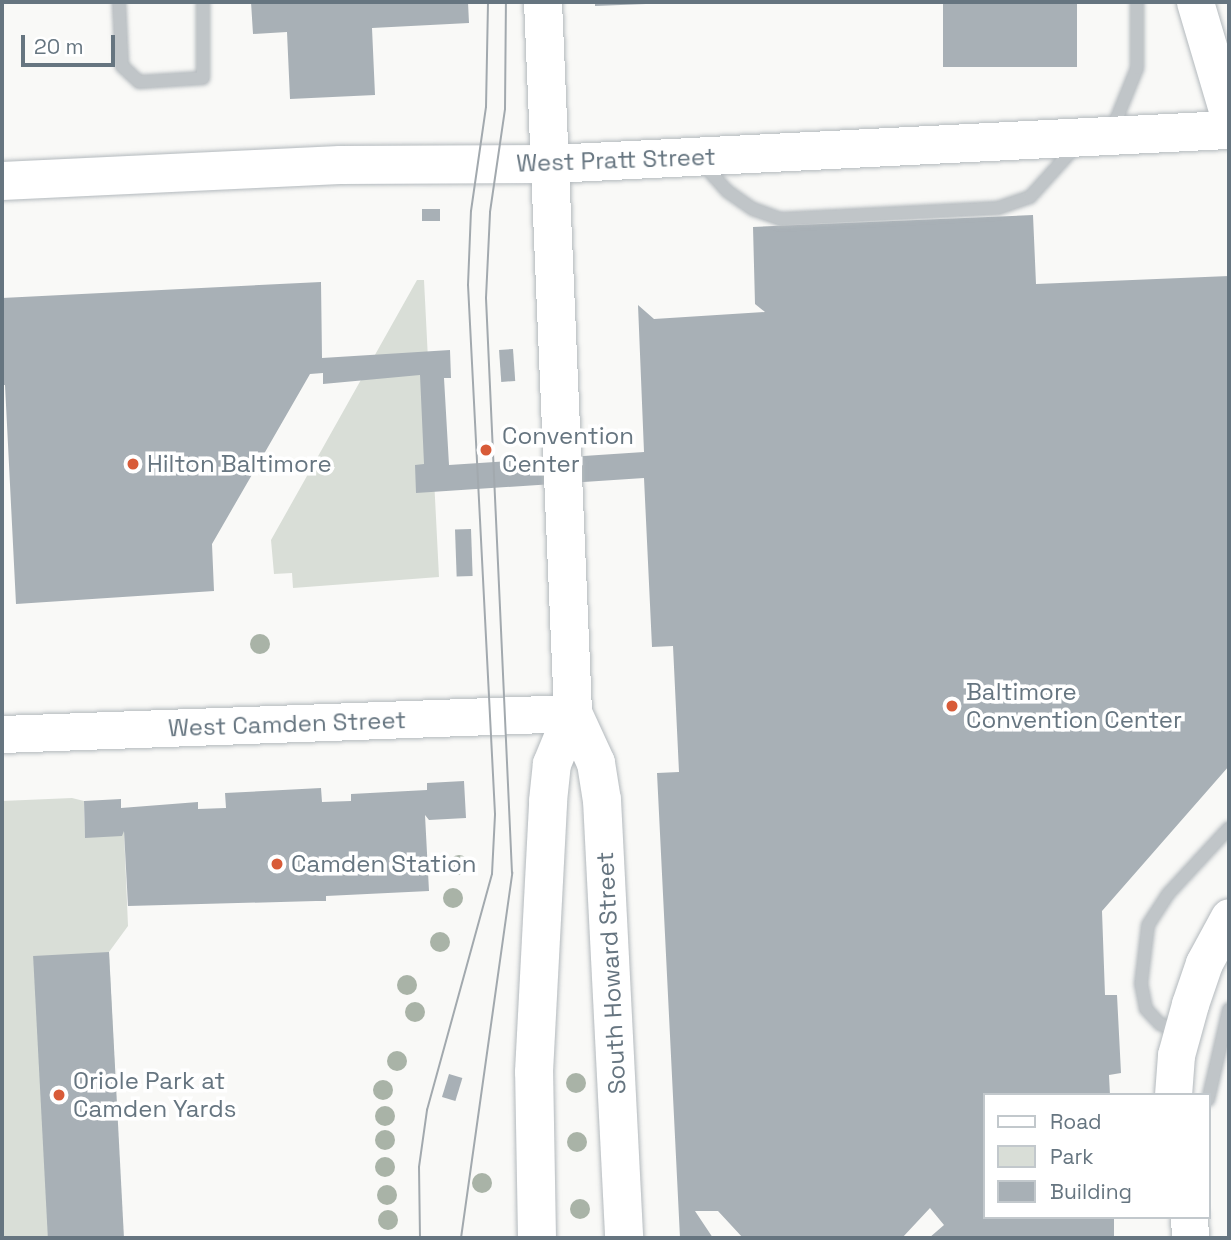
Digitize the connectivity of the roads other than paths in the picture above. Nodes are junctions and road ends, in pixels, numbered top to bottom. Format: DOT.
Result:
graph roads {
  1 [pos="119,2"];
  2 [pos="203,2"];
  3 [pos="543,2"];
  4 [pos="1138,2"];
  5 [pos="1195,2"];
  6 [pos="1229,117"];
  7 [pos="1229,130"];
  8 [pos="1097,137"];
  9 [pos="696,157"];
  10 [pos="552,164"];
  11 [pos="2,181"];
  12 [pos="573,713"];
  13 [pos="2,734"];
  14 [pos="1229,828"];
  15 [pos="1229,917"];
  16 [pos="1229,1009"];
  17 [pos="1182,1031"];
  18 [pos="1172,1093"];
  19 [pos="1210,1093"];
  20 [pos="1189,1219"];
  21 [pos="537,1238"];
  22 [pos="624,1238"];
  23 [pos="1191,1238"];
  1 -- 2 [label="lane"];
  3 -- 10 [label="main road, South Howard Street"];
  4 -- 8 [label="lane"];
  5 -- 6 [label="street"];
  7 -- 8 [label="main road, West Pratt Street"];
  8 -- 9 [label="main road, West Pratt Street"];
  8 -- 9 [label="lane"];
  9 -- 10 [label="main road, West Pratt Street"];
  10 -- 11 [label="main road, West Pratt Street"];
  10 -- 12 [label="main road, South Howard Street"];
  12 -- 13 [label="street, West Camden Street"];
  12 -- 21 [label="main road, South Howard Street"];
  12 -- 22 [label="main road, South Howard Street"];
  14 -- 17 [label="lane"];
  15 -- 17 [label="street"];
  16 -- 19 [label="lane"];
  17 -- 18 [label="street"];
  20 -- 23 [label="street"];
}
